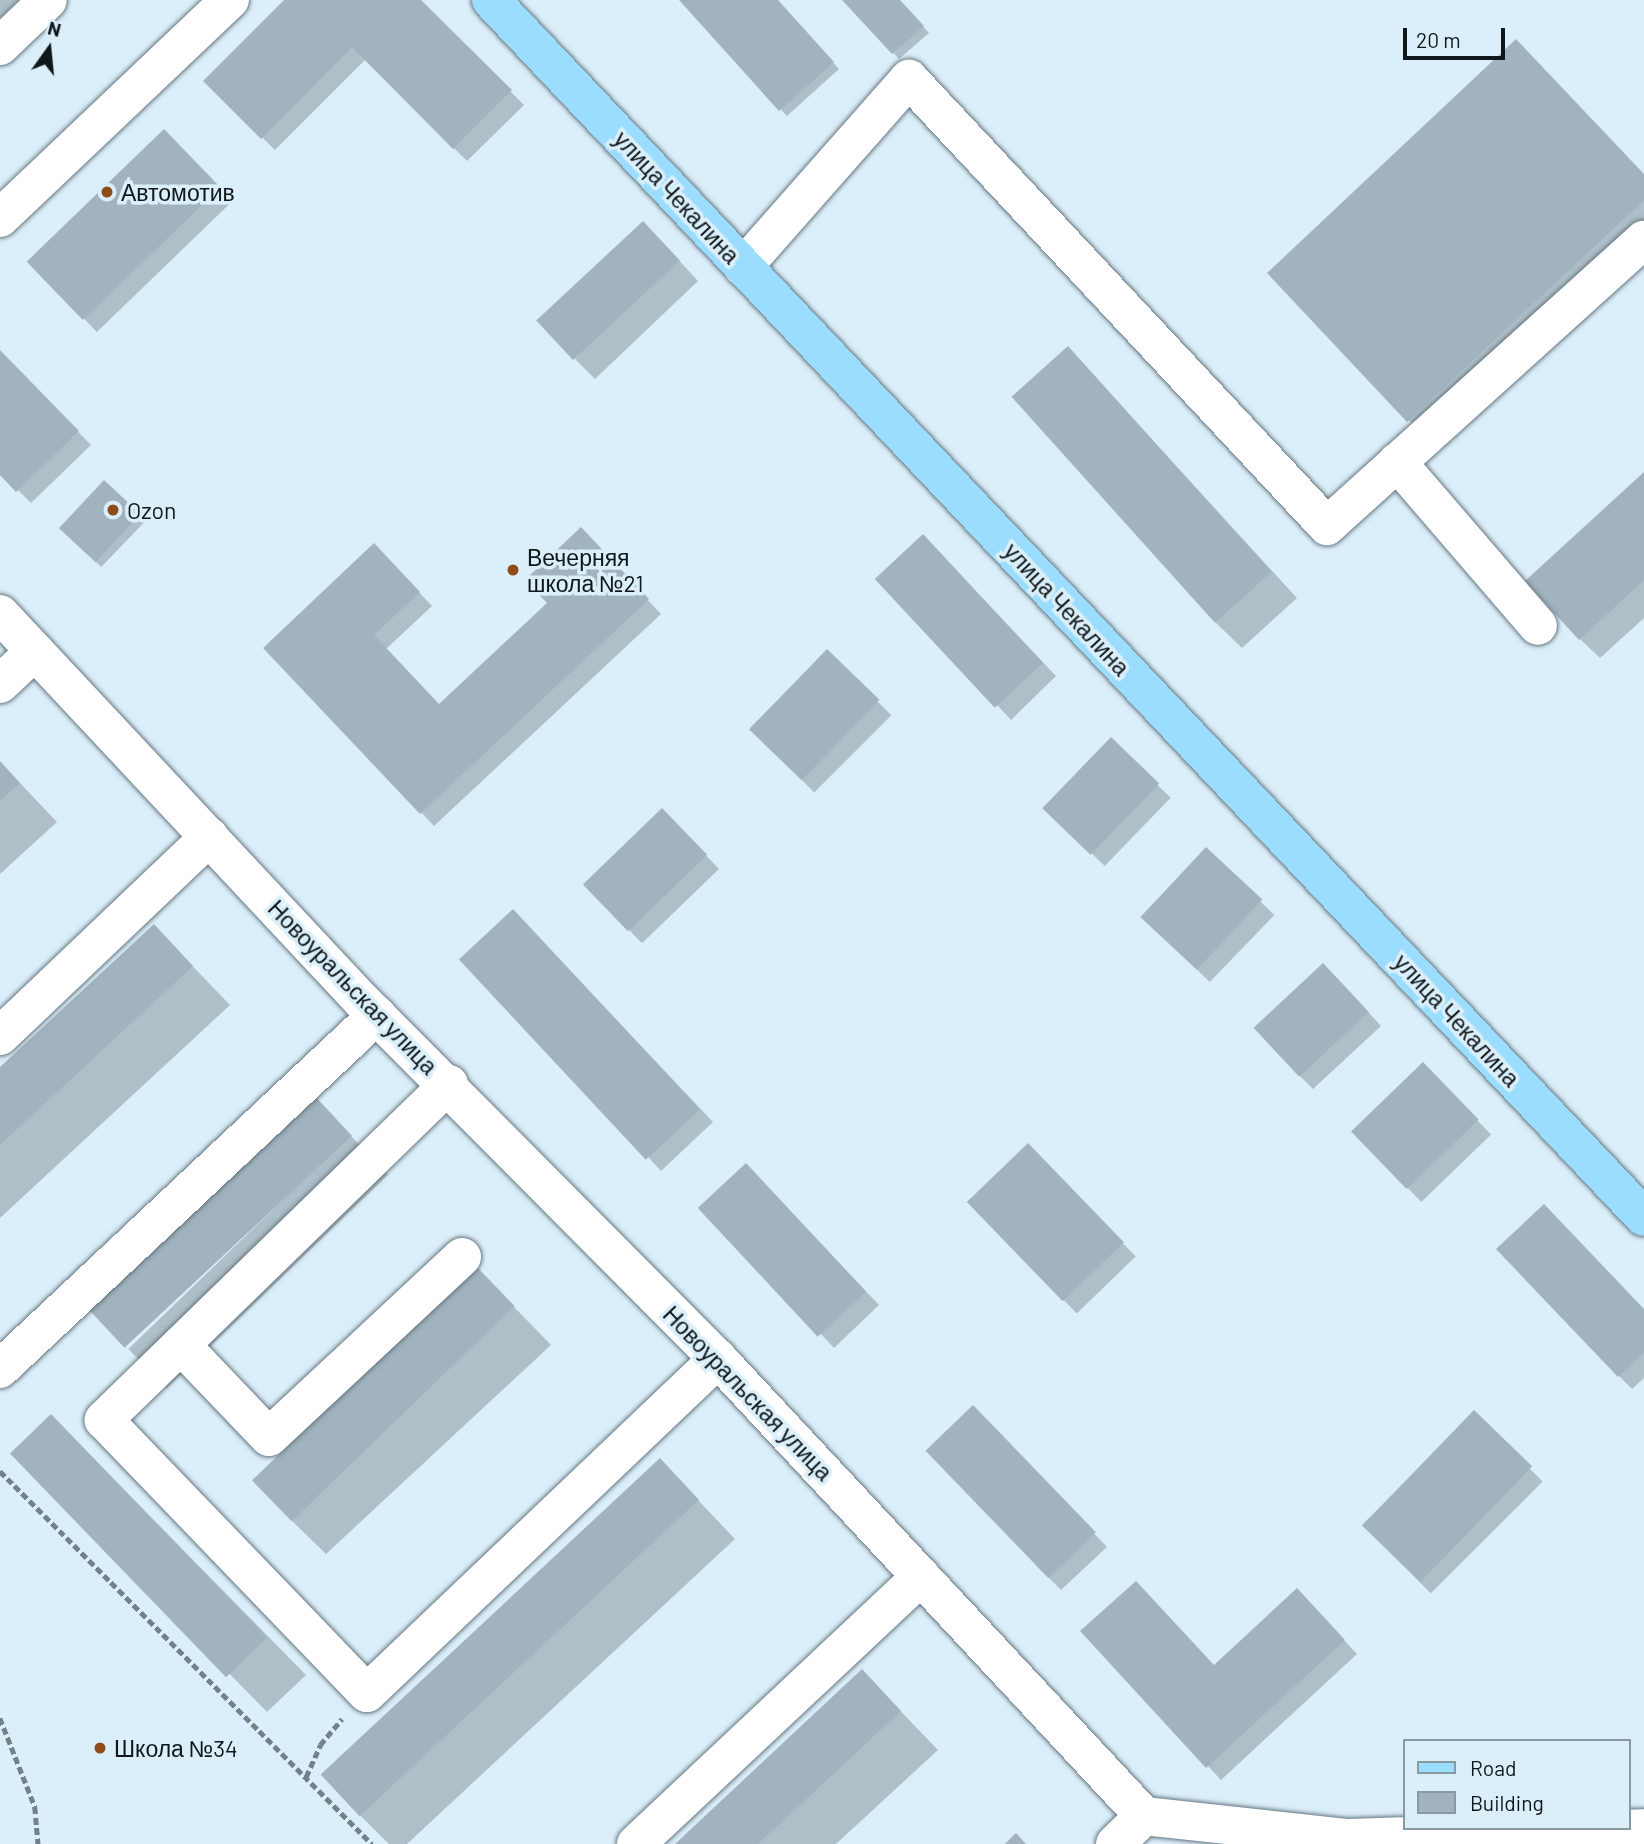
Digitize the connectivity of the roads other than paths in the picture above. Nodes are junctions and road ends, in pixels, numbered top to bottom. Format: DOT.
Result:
graph roads {
  1 [pos="48,0"];
  2 [pos="230,0"];
  3 [pos="491,0"];
  4 [pos="0,46"];
  5 [pos="0,218"];
  6 [pos="1644,240"];
  7 [pos="743,267"];
  8 [pos="1397,462"];
  9 [pos="0,614"];
  10 [pos="1538,626"];
  11 [pos="35,651"];
  12 [pos="0,684"];
  13 [pos="209,837"];
  14 [pos="377,1015"];
  15 [pos="0,1036"];
  16 [pos="449,1084"];
  17 [pos="1644,1217"];
  18 [pos="462,1257"];
  19 [pos="181,1345"];
  20 [pos="718,1359"];
  21 [pos="0,1369"];
  22 [pos="921,1576"];
  23 [pos="1144,1816"];
  24 [pos="1585,1830"];
  25 [pos="1283,1838"];
  26 [pos="636,1844"];
  27 [pos="1115,1844"];
  1 -- 4 [label="street"];
  2 -- 5 [label="street"];
  3 -- 7 [label="main road, улица Чекалина"];
  6 -- 8 [label="street"];
  7 -- 8 [label="street"];
  7 -- 17 [label="main road, улица Чекалина"];
  8 -- 10 [label="street"];
  9 -- 11 [label="street, Новоуральская улица"];
  11 -- 12 [label="street"];
  11 -- 13 [label="street, Новоуральская улица"];
  13 -- 14 [label="street, Новоуральская улица"];
  13 -- 15 [label="street"];
  14 -- 16 [label="street, Новоуральская улица"];
  14 -- 21 [label="street"];
  16 -- 19 [label="street"];
  16 -- 20 [label="street, Новоуральская улица"];
  18 -- 19 [label="street"];
  19 -- 20 [label="street"];
  20 -- 22 [label="street, Новоуральская улица"];
  22 -- 23 [label="street, Новоуральская улица"];
  22 -- 26 [label="street"];
  23 -- 25 [label="street"];
  23 -- 27 [label="street"];
  24 -- 25 [label="street"];
}
